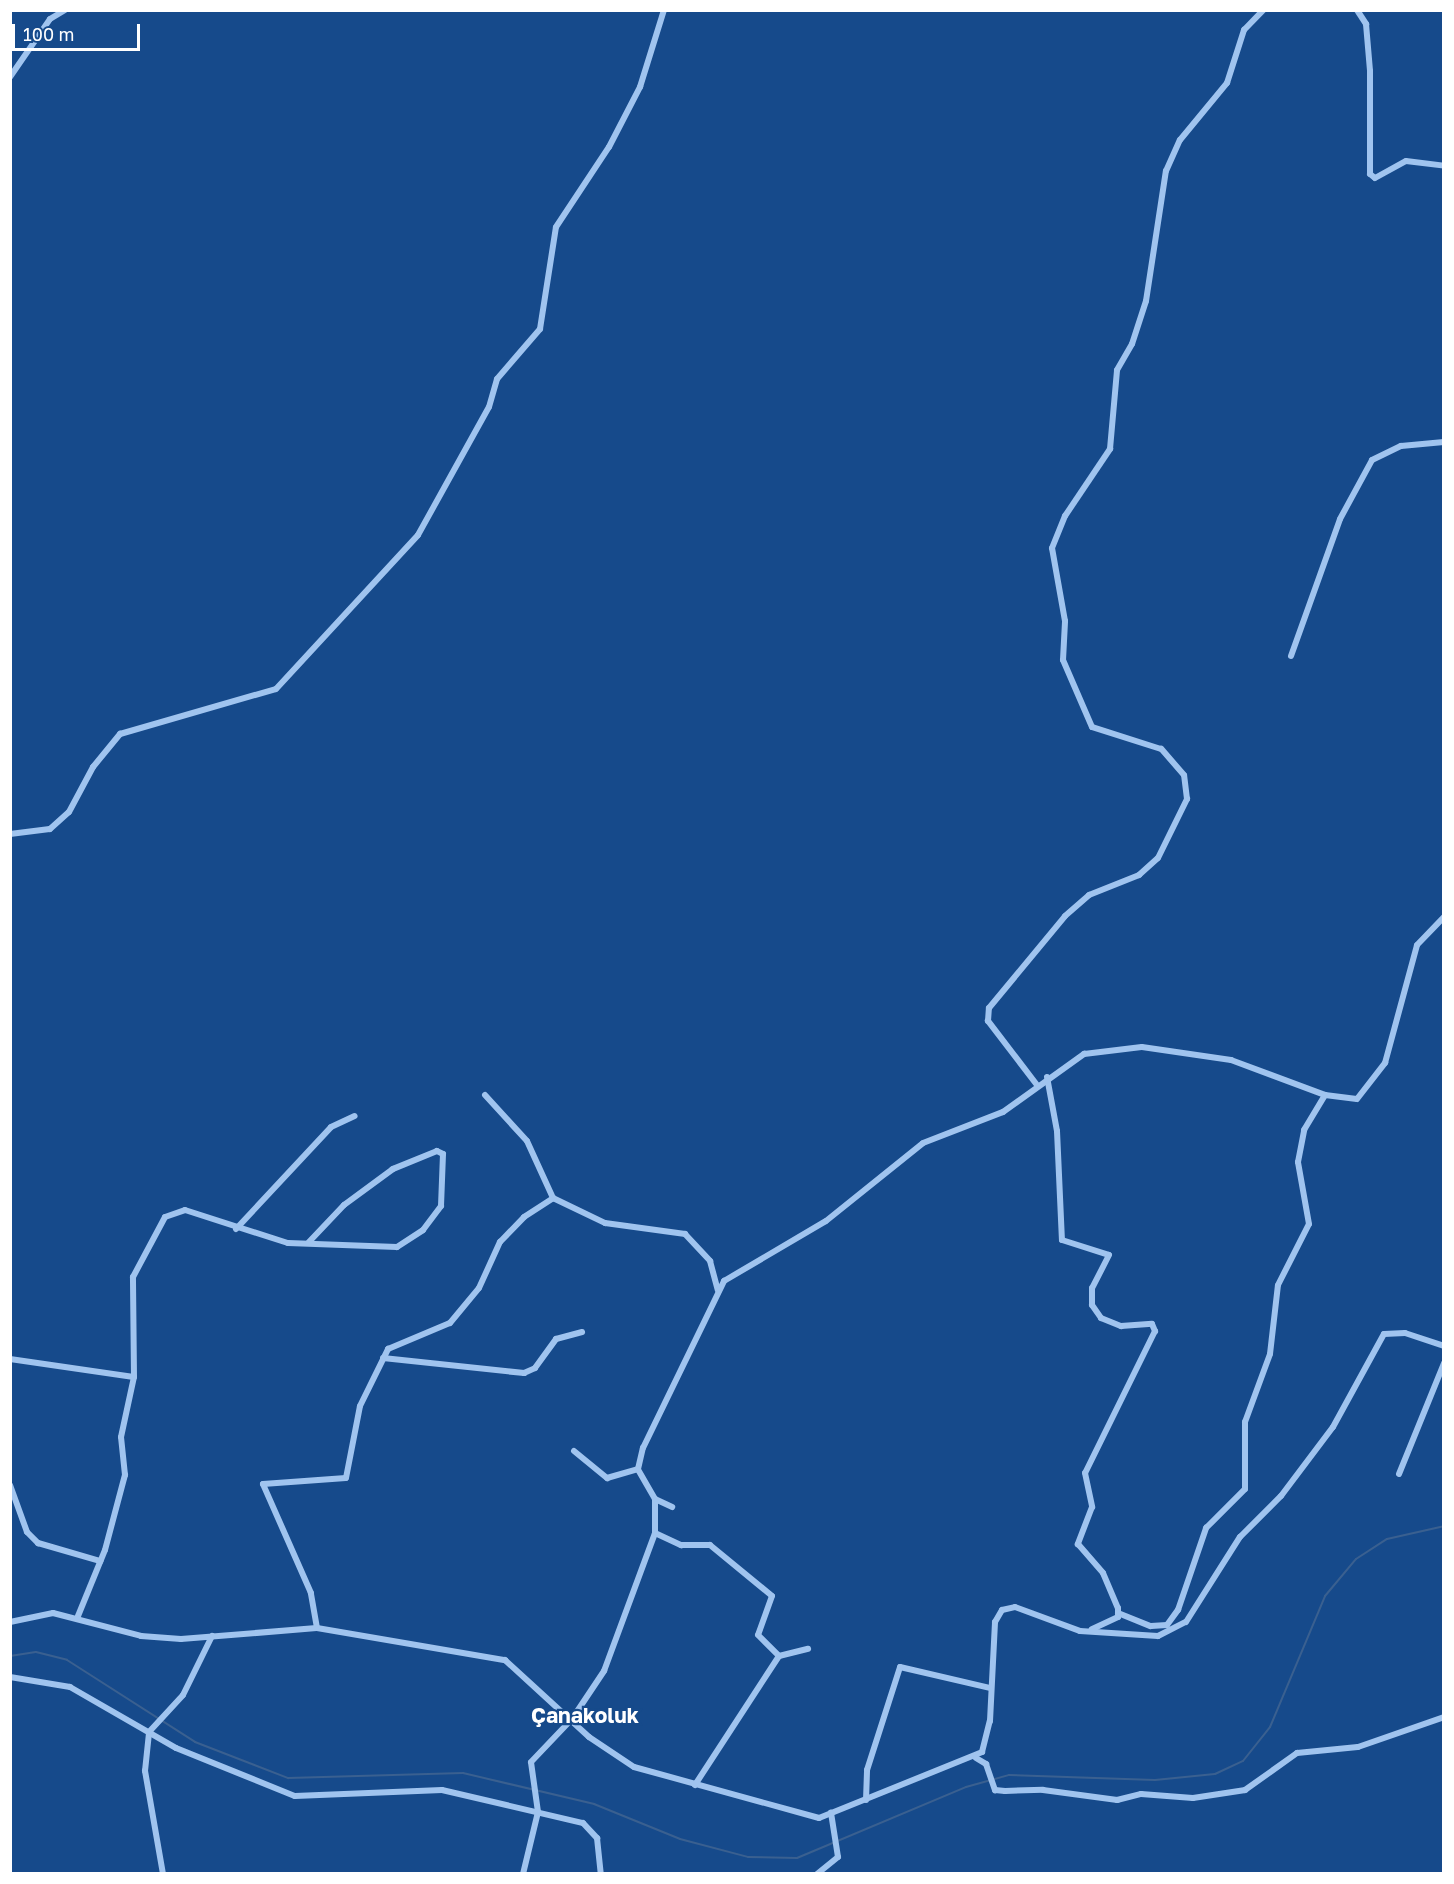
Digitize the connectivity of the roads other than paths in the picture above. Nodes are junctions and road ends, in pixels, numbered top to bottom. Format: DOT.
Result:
graph roads {
  1 [pos="64,10"];
  2 [pos="664,10"];
  3 [pos="1263,10"];
  4 [pos="1357,10"];
  5 [pos="10,77"];
  6 [pos="1443,166"];
  7 [pos="1443,442"];
  8 [pos="1291,656"];
  9 [pos="10,834"];
  10 [pos="1443,917"];
  11 [pos="1047,1077"];
  12 [pos="1037,1085"];
  13 [pos="485,1095"];
  14 [pos="1325,1095"];
  15 [pos="355,1116"];
  16 [pos="554,1198"];
  17 [pos="236,1228"];
  18 [pos="309,1242"];
  19 [pos="718,1290"];
  20 [pos="582,1332"];
  21 [pos="1443,1346"];
  22 [pos="383,1358"];
  23 [pos="10,1359"];
  24 [pos="1443,1363"];
  25 [pos="134,1377"];
  26 [pos="574,1451"];
  27 [pos="638,1469"];
  28 [pos="1399,1474"];
  29 [pos="10,1485"];
  30 [pos="655,1499"];
  31 [pos="672,1507"];
  32 [pos="655,1533"];
  33 [pos="100,1561"];
  34 [pos="1118,1613"];
  35 [pos="78,1617"];
  36 [pos="10,1622"];
  37 [pos="317,1629"];
  38 [pos="1089,1631"];
  39 [pos="212,1636"];
  40 [pos="808,1649"];
  41 [pos="779,1656"];
  42 [pos="10,1677"];
  43 [pos="990,1688"];
  44 [pos="1443,1717"];
  45 [pos="572,1719"];
  46 [pos="149,1732"];
  47 [pos="976,1758"];
  48 [pos="695,1785"];
  49 [pos="866,1800"];
  50 [pos="538,1812"];
  51 [pos="831,1813"];
  52 [pos="163,1874"];
  53 [pos="523,1874"];
  54 [pos="601,1874"];
  55 [pos="817,1874"];
  1 -- 5 [label="street"];
  2 -- 9 [label="street"];
  3 -- 12 [label="street"];
  4 -- 6 [label="street"];
  7 -- 8 [label="street"];
  10 -- 14 [label="street"];
  11 -- 12 [label="street"];
  11 -- 14 [label="street"];
  11 -- 34 [label="street"];
  12 -- 19 [label="street"];
  13 -- 16 [label="street"];
  14 -- 34 [label="street"];
  15 -- 17 [label="street"];
  16 -- 19 [label="street"];
  16 -- 22 [label="street"];
  17 -- 18 [label="street"];
  17 -- 25 [label="street"];
  18 -- 18 [label="street"];
  19 -- 27 [label="street"];
  20 -- 22 [label="street"];
  21 -- 38 [label="street"];
  22 -- 37 [label="street"];
  23 -- 25 [label="street"];
  24 -- 28 [label="street"];
  25 -- 33 [label="street"];
  26 -- 27 [label="street"];
  27 -- 30 [label="street"];
  29 -- 33 [label="street"];
  30 -- 31 [label="street"];
  30 -- 32 [label="street"];
  32 -- 41 [label="street"];
  32 -- 45 [label="street"];
  33 -- 35 [label="street"];
  34 -- 38 [label="street"];
  35 -- 36 [label="street"];
  35 -- 39 [label="street"];
  37 -- 39 [label="street"];
  37 -- 45 [label="street"];
  38 -- 43 [label="street"];
  39 -- 46 [label="street"];
  40 -- 41 [label="street"];
  41 -- 48 [label="street"];
  42 -- 46 [label="street"];
  43 -- 47 [label="street"];
  43 -- 49 [label="street"];
  44 -- 47 [label="street"];
  45 -- 48 [label="street"];
  45 -- 50 [label="street"];
  46 -- 50 [label="street"];
  46 -- 52 [label="street"];
  47 -- 49 [label="street"];
  48 -- 51 [label="street"];
  49 -- 51 [label="street"];
  50 -- 53 [label="street"];
  50 -- 54 [label="street"];
  51 -- 55 [label="street"];
}
